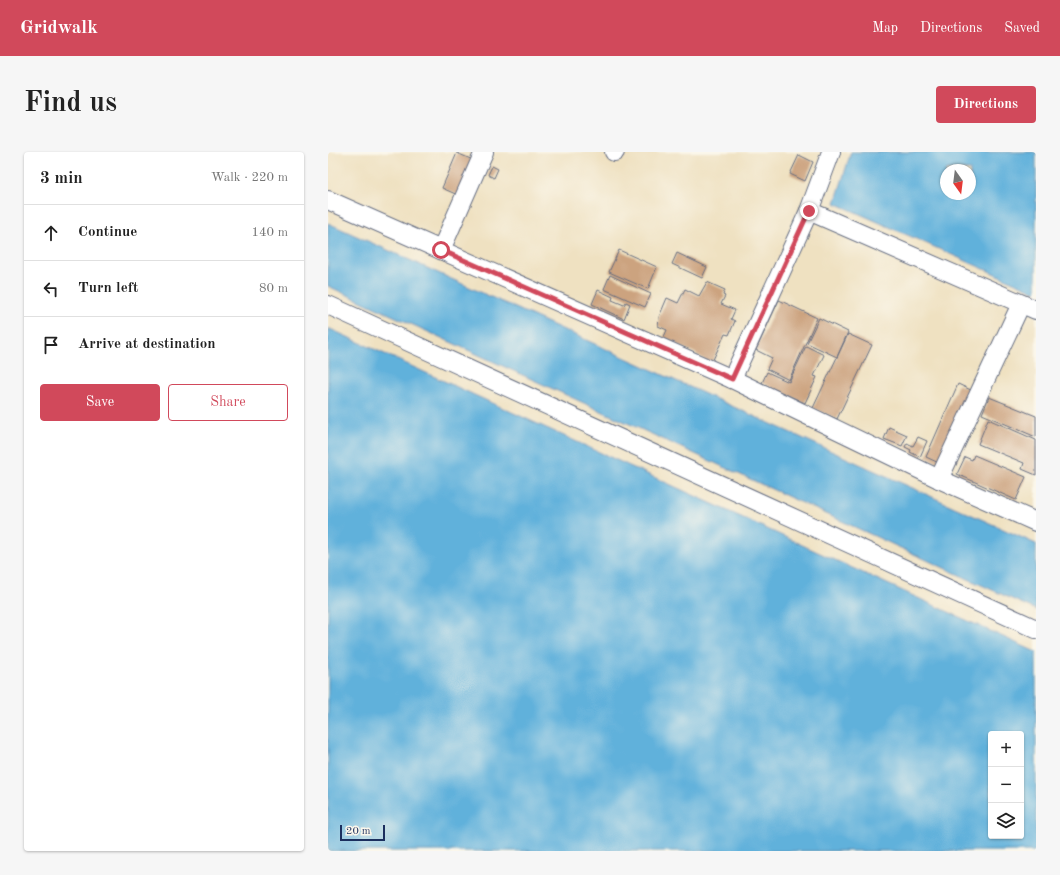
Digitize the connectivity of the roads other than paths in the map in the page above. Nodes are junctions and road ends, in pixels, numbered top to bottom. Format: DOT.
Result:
graph roads {
  1 [pos="484,152"];
  2 [pos="831,152"];
  3 [pos="328,200"];
  4 [pos="809,211"];
  5 [pos="441,250"];
  6 [pos="328,305"];
  7 [pos="1029,307"];
  8 [pos="732,379"];
  9 [pos="939,478"];
  10 [pos="1036,522"];
  11 [pos="1036,629"];
  1 -- 5 [label="street"];
  2 -- 4 [label="street"];
  3 -- 5 [label="street"];
  4 -- 7 [label="street"];
  4 -- 8 [label="street"];
  5 -- 8 [label="street"];
  6 -- 11 [label="street"];
  7 -- 9 [label="street"];
  8 -- 9 [label="street"];
  9 -- 10 [label="street"];
}
